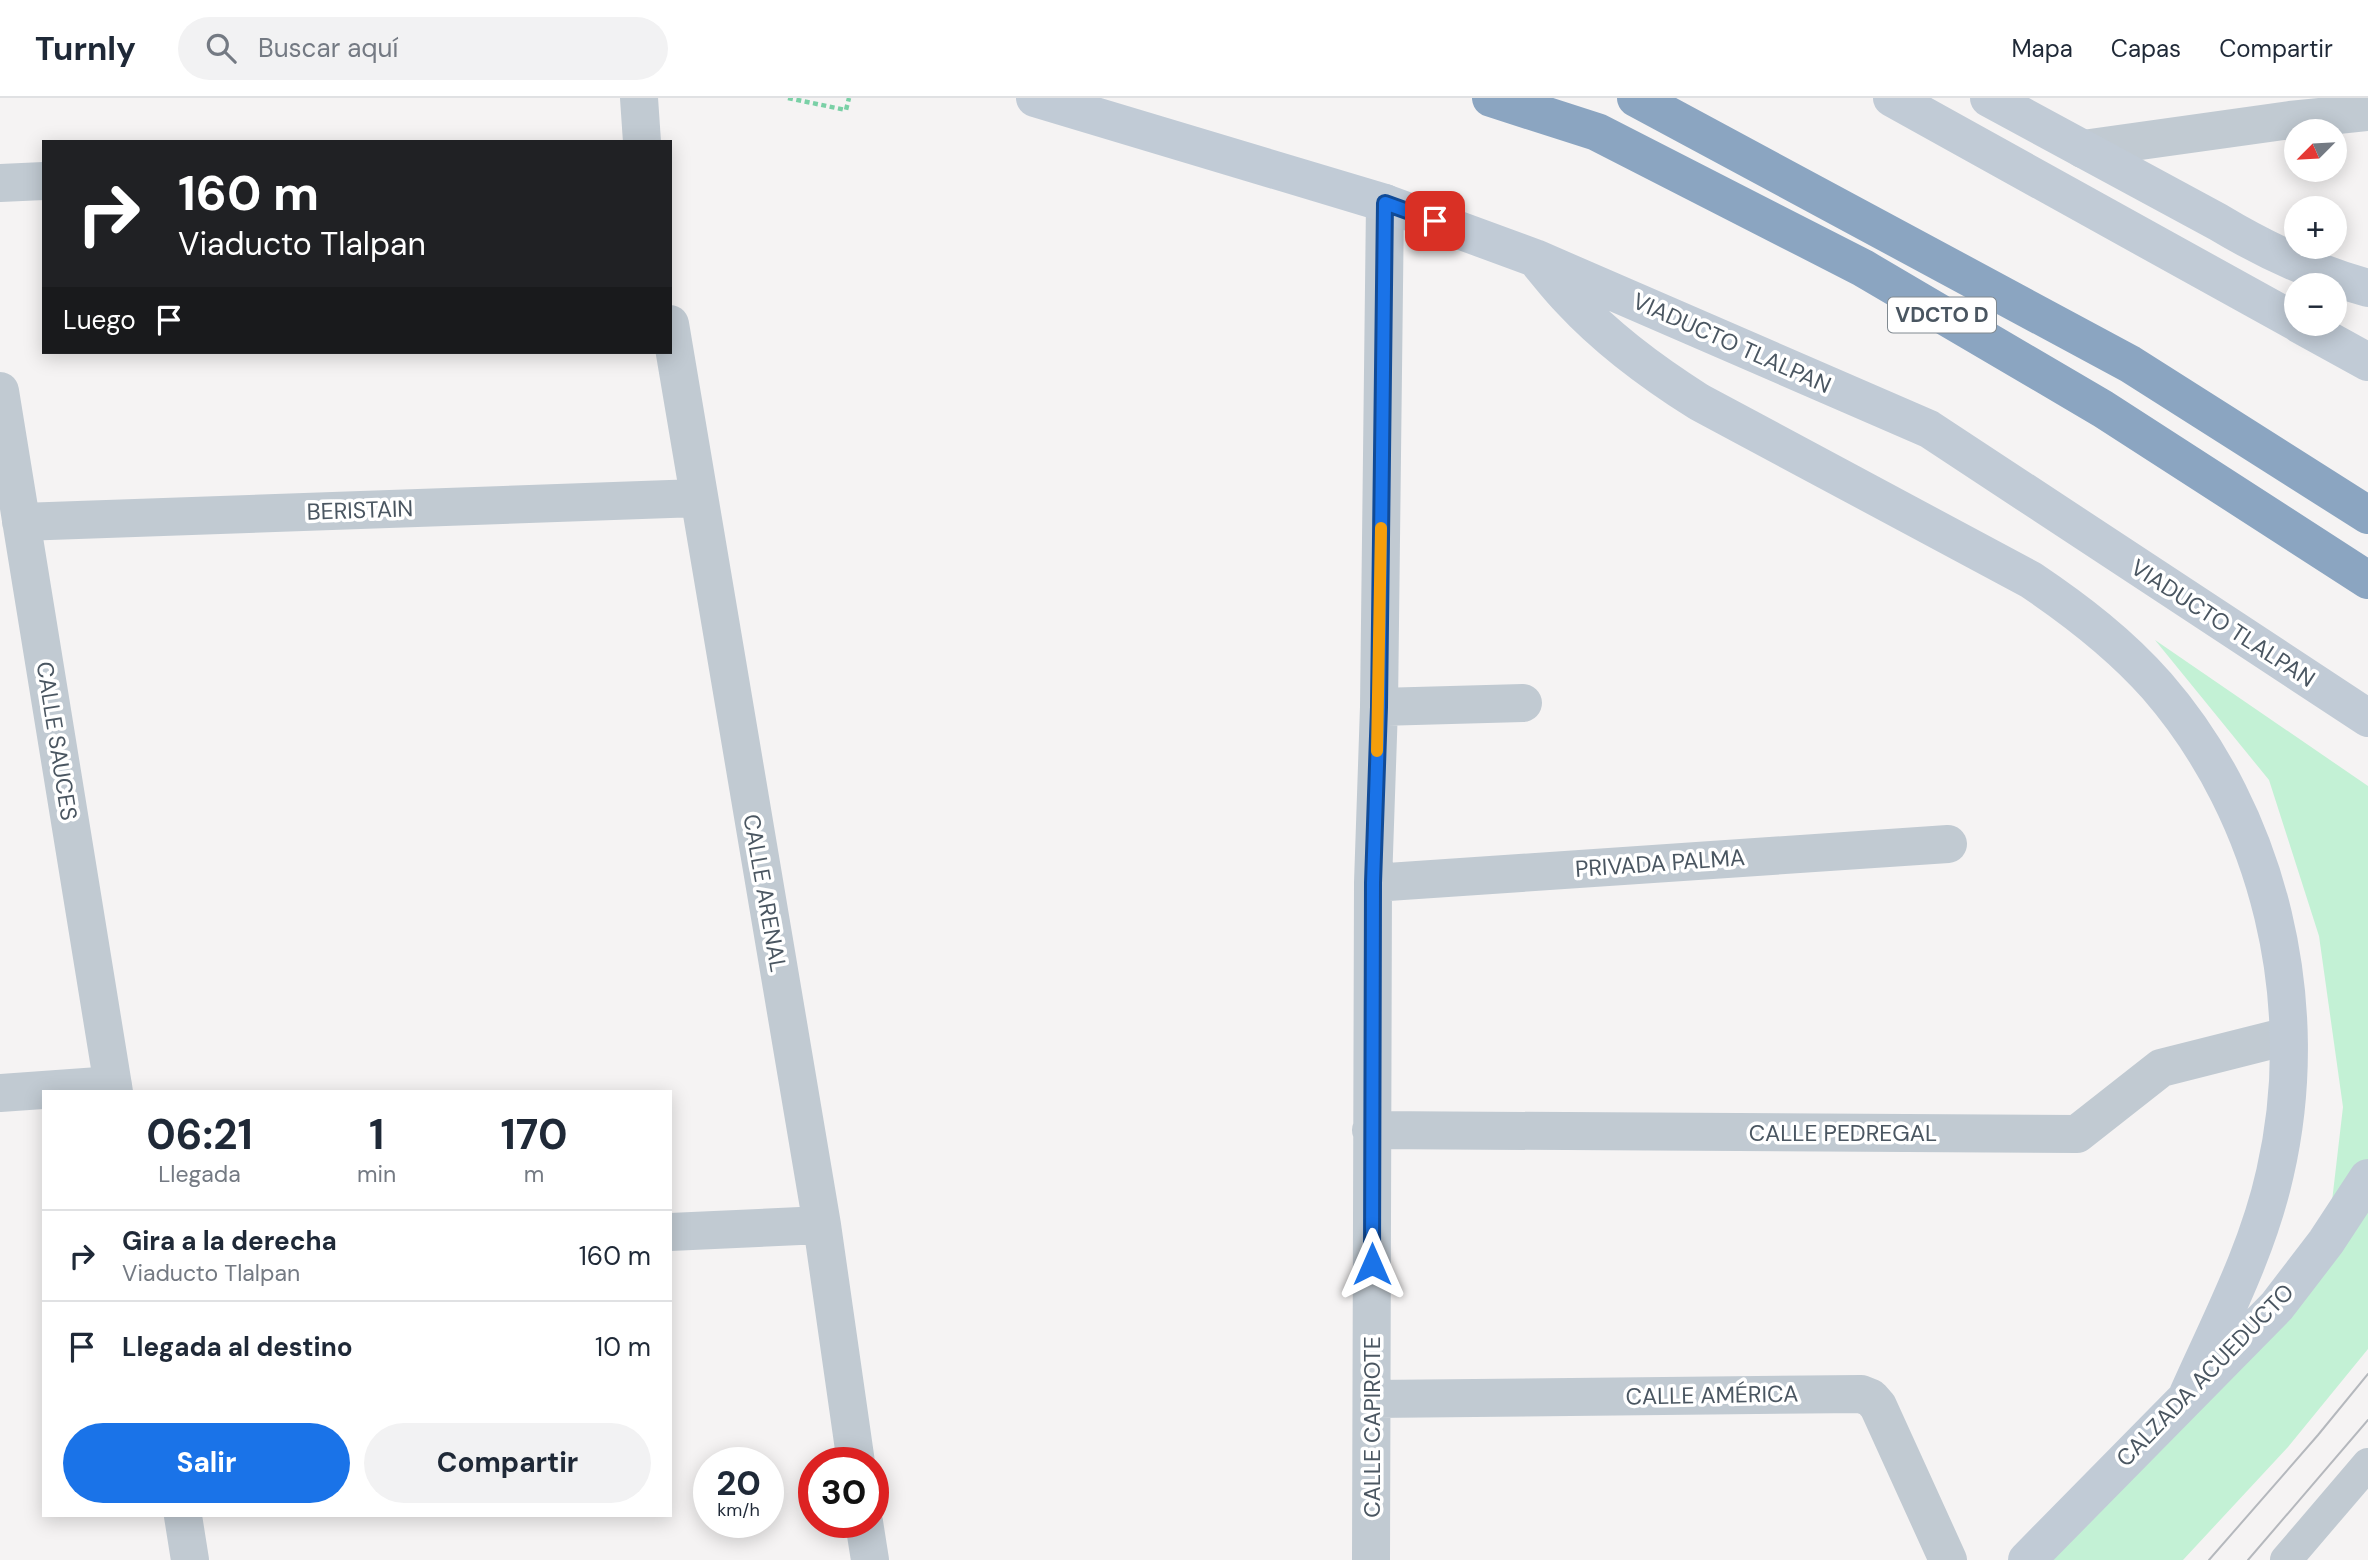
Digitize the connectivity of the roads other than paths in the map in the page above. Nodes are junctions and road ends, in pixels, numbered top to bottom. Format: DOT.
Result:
graph roads {
  1 [pos="639,98"];
  2 [pos="1035,98"];
  3 [pos="1491,98"];
  4 [pos="1636,98"];
  5 [pos="1892,98"];
  6 [pos="1989,98"];
  7 [pos="2289,109"];
  8 [pos="2368,113"];
  9 [pos="642,140"];
  10 [pos="2083,149"];
  11 [pos="42,181"];
  12 [pos="0,183"];
  13 [pos="1385,203"];
  14 [pos="1535,258"];
  15 [pos="2368,288"];
  16 [pos="2284,315"];
  17 [pos="672,336"];
  18 [pos="2321,336"];
  19 [pos="2368,362"];
  20 [pos="0,391"];
  21 [pos="698,498"];
  22 [pos="2368,515"];
  23 [pos="21,522"];
  24 [pos="2368,580"];
  25 [pos="1523,703"];
  26 [pos="1379,707"];
  27 [pos="2368,718"];
  28 [pos="1948,844"];
  29 [pos="1373,883"];
  30 [pos="2288,1036"];
  31 [pos="113,1089"];
  32 [pos="85,1090"];
  33 [pos="42,1092"];
  34 [pos="0,1093"];
  35 [pos="1371,1130"];
  36 [pos="2368,1178"];
  37 [pos="822,1226"];
  38 [pos="672,1232"];
  39 [pos="2188,1394"];
  40 [pos="1372,1399"];
  41 [pos="854,1447"];
  42 [pos="2368,1464"];
  43 [pos="183,1517"];
  44 [pos="867,1538"];
  45 [pos="190,1560"];
  46 [pos="870,1560"];
  47 [pos="1371,1560"];
  48 [pos="1948,1560"];
  49 [pos="2027,1560"];
  50 [pos="2286,1560"];
  1 -- 9 [label="street"];
  2 -- 13 [label="main road, VIADUCTO TLALPAN"];
  3 -- 24 [label="highway, VDCTO D"];
  4 -- 22 [label="highway, VDCTO D"];
  5 -- 16 [label="main road"];
  6 -- 10 [label="main road"];
  7 -- 8 [label="street"];
  7 -- 10 [label="street"];
  10 -- 15 [label="main road"];
  11 -- 12 [label="street"];
  13 -- 14 [label="main road, VIADUCTO TLALPAN"];
  13 -- 26 [label="street, CALLE CAPIROTE"];
  14 -- 27 [label="main road, VIADUCTO TLALPAN"];
  14 -- 30 [label="main road"];
  17 -- 21 [label="street, CALLE ARENAL"];
  18 -- 19 [label="main road"];
  20 -- 23 [label="street, CALLE SAUCES"];
  21 -- 23 [label="street, BERISTAIN"];
  21 -- 37 [label="street, CALLE ARENAL"];
  23 -- 31 [label="street, CALLE SAUCES"];
  25 -- 26 [label="street"];
  26 -- 29 [label="street, CALLE CAPIROTE"];
  28 -- 29 [label="street, PRIVADA PALMA"];
  29 -- 35 [label="street, CALLE CAPIROTE"];
  30 -- 35 [label="street, CALLE PEDREGAL"];
  30 -- 39 [label="main road"];
  31 -- 32 [label="street"];
  33 -- 34 [label="street"];
  35 -- 40 [label="street, CALLE CAPIROTE"];
  36 -- 39 [label="main road, CALZADA ACUEDUCTO"];
  37 -- 38 [label="street"];
  37 -- 41 [label="street, CALLE ARENAL"];
  39 -- 49 [label="main road, CALZADA ACUEDUCTO"];
  40 -- 47 [label="street, CALLE CAPIROTE"];
  40 -- 48 [label="street, CALLE AMÉRICA"];
  42 -- 50 [label="street"];
  43 -- 45 [label="street"];
  44 -- 46 [label="street"];
}
